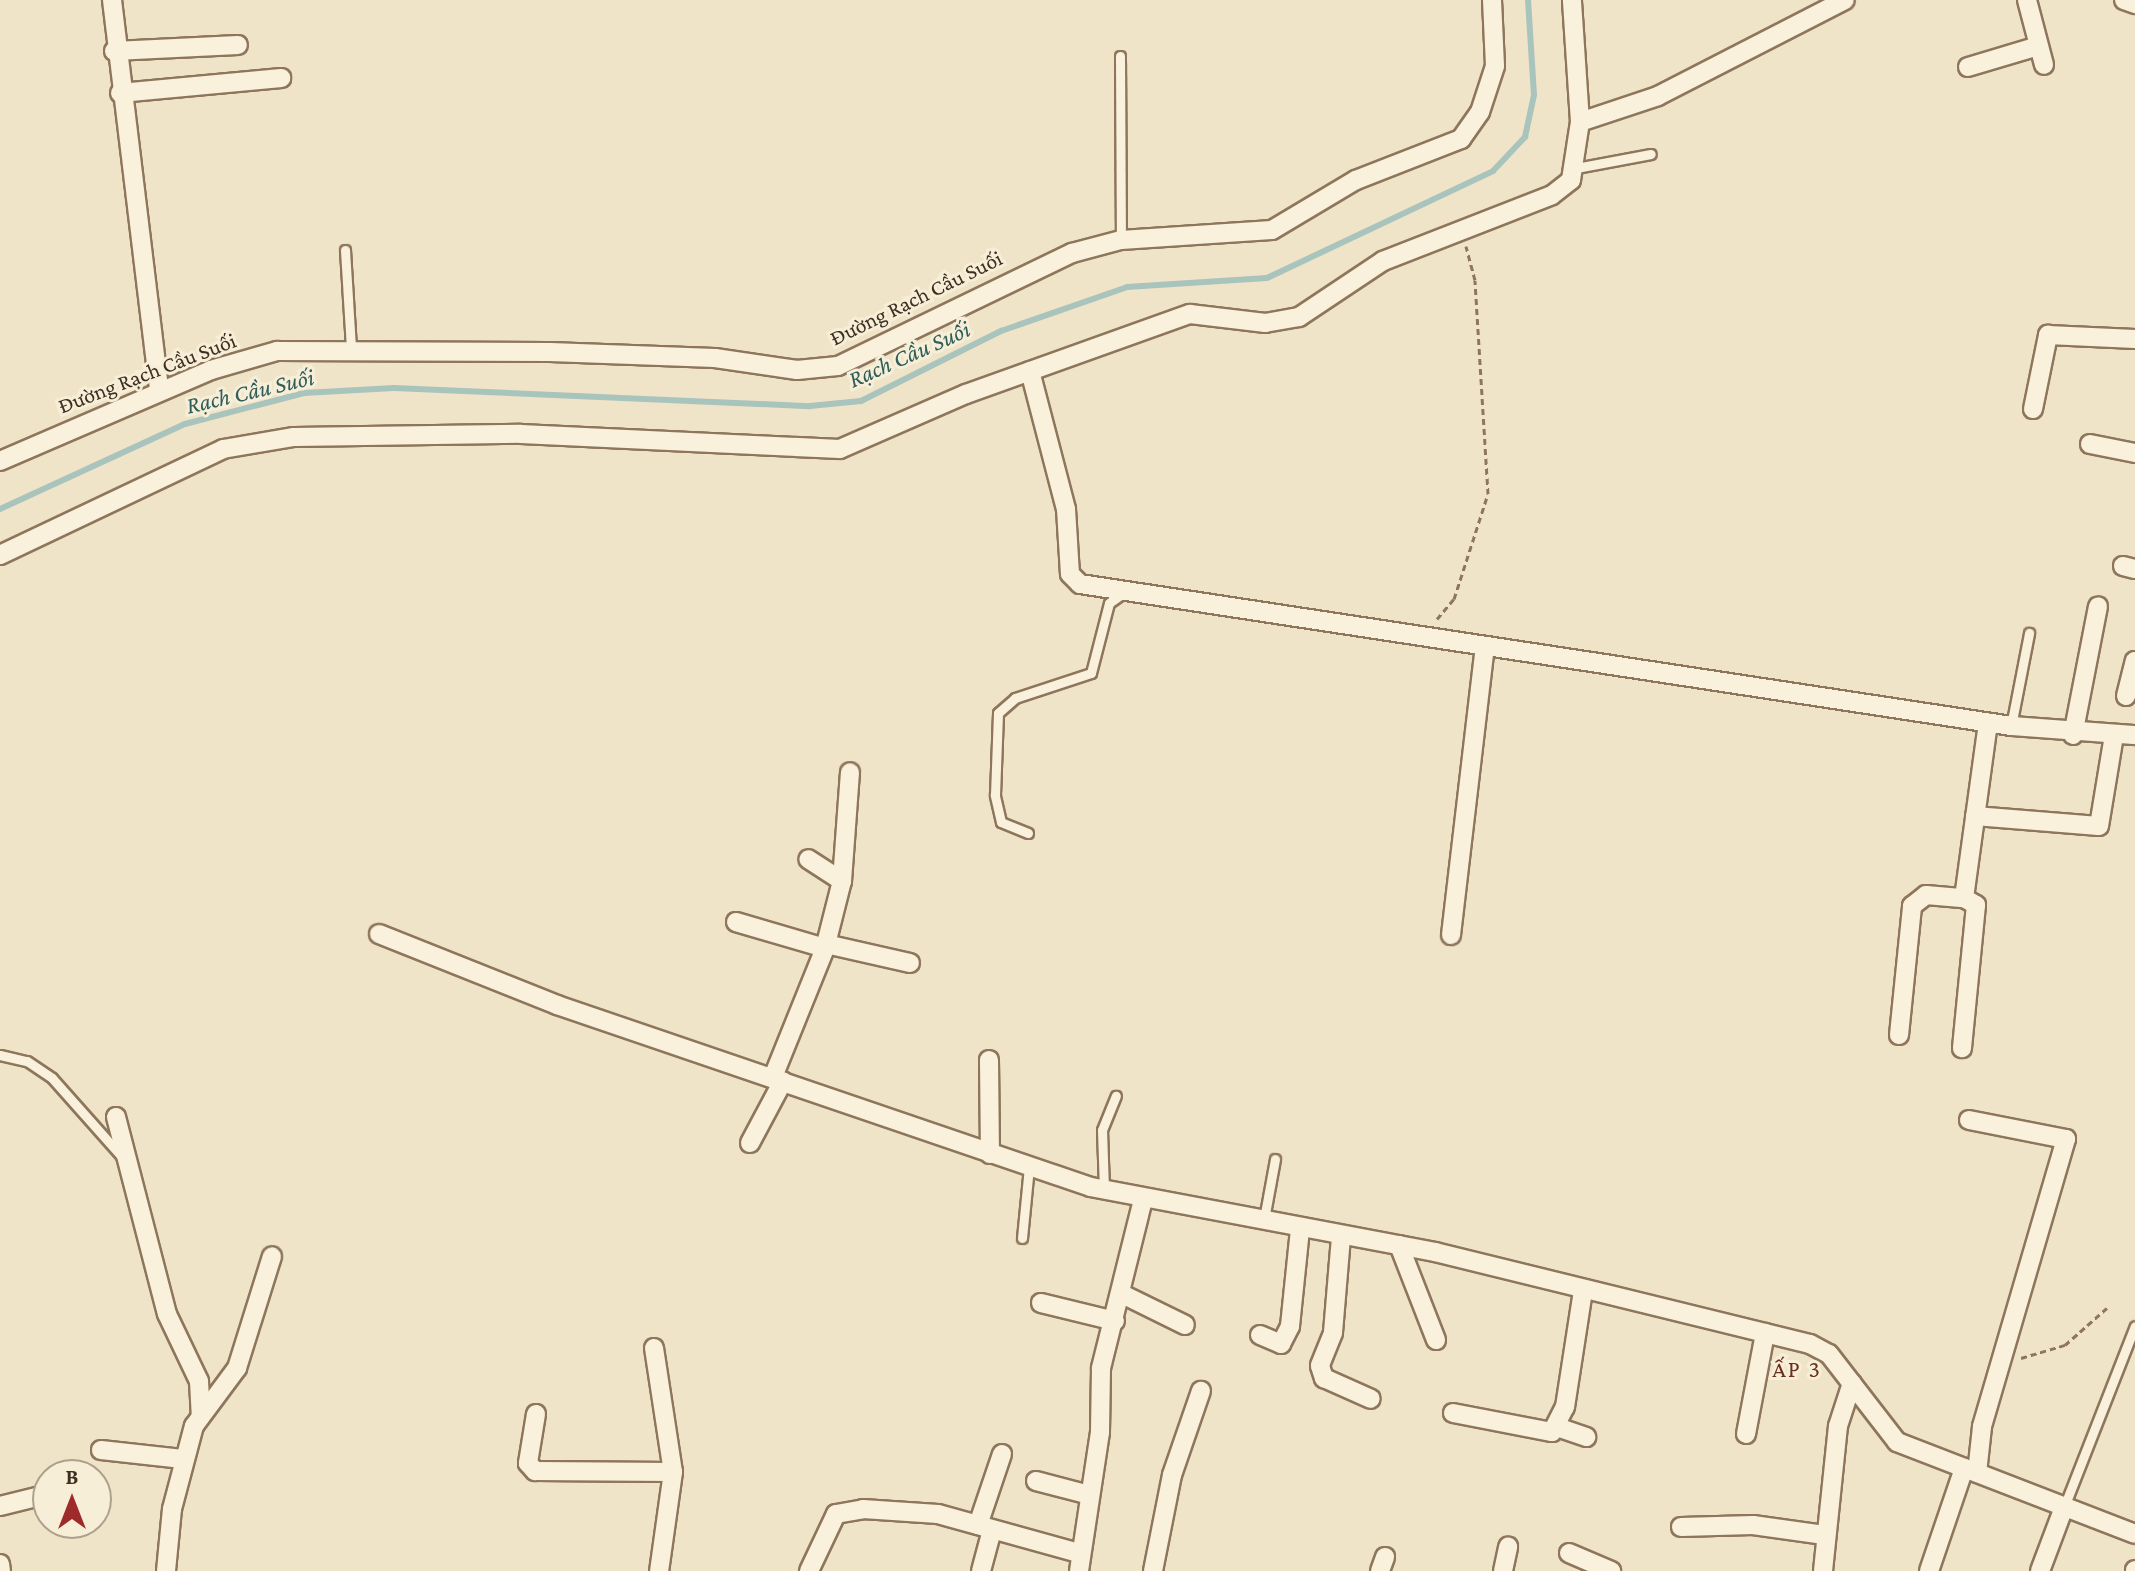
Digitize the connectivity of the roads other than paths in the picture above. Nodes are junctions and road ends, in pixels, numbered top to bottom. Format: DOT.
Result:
graph roads {
  1 [pos="112,0"];
  2 [pos="1492,0"];
  3 [pos="1572,0"];
  4 [pos="1845,0"];
  5 [pos="2028,0"];
  6 [pos="2124,0"];
  7 [pos="2135,4"];
  8 [pos="238,45"];
  9 [pos="2038,46"];
  10 [pos="114,51"];
  11 [pos="1120,56"];
  12 [pos="2044,65"];
  13 [pos="1968,67"];
  14 [pos="281,78"];
  15 [pos="120,93"];
  16 [pos="1580,122"];
  17 [pos="1651,154"];
  18 [pos="1576,168"];
  19 [pos="1121,240"];
  20 [pos="345,250"];
  21 [pos="2135,339"];
  22 [pos="351,347"];
  23 [pos="1030,371"];
  24 [pos="159,391"];
  25 [pos="2033,409"];
  26 [pos="2090,444"];
  27 [pos="2135,453"];
  28 [pos="0,461"];
  29 [pos="0,555"];
  30 [pos="1125,592"];
  31 [pos="2098,606"];
  32 [pos="2029,633"];
  33 [pos="1485,646"];
  34 [pos="2135,661"];
  35 [pos="2126,696"];
  36 [pos="1988,723"];
  37 [pos="2011,726"];
  38 [pos="2073,735"];
  39 [pos="2114,735"];
  40 [pos="2135,735"];
  41 [pos="850,772"];
  42 [pos="1975,816"];
  43 [pos="1028,833"];
  44 [pos="808,859"];
  45 [pos="842,881"];
  46 [pos="1964,898"];
  47 [pos="736,922"];
  48 [pos="379,934"];
  49 [pos="1451,935"];
  50 [pos="826,946"];
  51 [pos="910,963"];
  52 [pos="1899,1035"];
  53 [pos="1962,1048"];
  54 [pos="0,1055"];
  55 [pos="989,1060"];
  56 [pos="778,1079"];
  57 [pos="1116,1096"];
  58 [pos="116,1117"];
  59 [pos="1969,1120"];
  60 [pos="750,1143"];
  61 [pos="990,1154"];
  62 [pos="1275,1159"];
  63 [pos="128,1164"];
  64 [pos="1029,1167"];
  65 [pos="1104,1190"];
  66 [pos="1143,1200"];
  67 [pos="1263,1223"];
  68 [pos="1300,1229"];
  69 [pos="1341,1237"];
  70 [pos="1022,1238"];
  71 [pos="1399,1245"];
  72 [pos="272,1256"];
  73 [pos="1583,1291"];
  74 [pos="1122,1294"];
  75 [pos="1041,1303"];
  76 [pos="1115,1321"];
  77 [pos="1185,1325"];
  78 [pos="2135,1326"];
  79 [pos="1765,1333"];
  80 [pos="1260,1335"];
  81 [pos="1436,1340"];
  82 [pos="654,1348"];
  83 [pos="1852,1383"];
  84 [pos="1201,1391"];
  85 [pos="1371,1399"];
  86 [pos="1453,1413"];
  87 [pos="536,1414"];
  88 [pos="201,1416"];
  89 [pos="1557,1427"];
  90 [pos="1746,1434"];
  91 [pos="1586,1437"];
  92 [pos="101,1450"];
  93 [pos="1002,1454"];
  94 [pos="183,1459"];
  95 [pos="1970,1470"];
  96 [pos="673,1472"];
  97 [pos="1036,1481"];
  98 [pos="1086,1494"];
  99 [pos="32,1498"];
  100 [pos="0,1506"];
  101 [pos="2064,1507"];
  102 [pos="985,1527"];
  103 [pos="1681,1527"];
  104 [pos="2135,1534"];
  105 [pos="1824,1535"];
  106 [pos="1508,1547"];
  107 [pos="1569,1553"];
  108 [pos="1079,1562"];
  109 [pos="0,1564"];
  110 [pos="1,1571"];
  111 [pos="166,1571"];
  112 [pos="659,1571"];
  113 [pos="809,1571"];
  114 [pos="981,1571"];
  115 [pos="1153,1571"];
  116 [pos="1503,1571"];
  117 [pos="1611,1571"];
  118 [pos="1823,1571"];
  119 [pos="1929,1571"];
  120 [pos="2040,1571"];
  1 -- 10 [label="street"];
  2 -- 19 [label="street, Đường Rạch Cầu Suối"];
  3 -- 16 [label="street"];
  4 -- 16 [label="street"];
  5 -- 9 [label="street"];
  6 -- 7 [label="street"];
  8 -- 10 [label="street"];
  9 -- 12 [label="street"];
  9 -- 13 [label="street"];
  10 -- 15 [label="street"];
  11 -- 19 [label="lane"];
  14 -- 15 [label="street"];
  15 -- 24 [label="street"];
  16 -- 18 [label="street"];
  17 -- 18 [label="lane"];
  18 -- 23 [label="street"];
  19 -- 22 [label="street, Đường Rạch Cầu Suối"];
  20 -- 22 [label="lane"];
  21 -- 25 [label="street"];
  22 -- 24 [label="street, Đường Rạch Cầu Suối"];
  23 -- 29 [label="street"];
  23 -- 30 [label="street"];
  24 -- 28 [label="street, Đường Rạch Cầu Suối"];
  26 -- 27 [label="street"];
  30 -- 33 [label="street"];
  30 -- 43 [label="lane"];
  31 -- 38 [label="street"];
  32 -- 37 [label="lane"];
  33 -- 36 [label="street"];
  33 -- 49 [label="street"];
  34 -- 35 [label="street"];
  36 -- 37 [label="street"];
  36 -- 42 [label="street"];
  37 -- 38 [label="street"];
  38 -- 39 [label="street"];
  39 -- 40 [label="street"];
  39 -- 42 [label="street"];
  41 -- 45 [label="street"];
  42 -- 46 [label="street"];
  44 -- 45 [label="street"];
  45 -- 50 [label="street"];
  46 -- 52 [label="street"];
  46 -- 53 [label="street"];
  47 -- 50 [label="street"];
  48 -- 56 [label="street"];
  50 -- 51 [label="street"];
  50 -- 56 [label="street"];
  54 -- 63 [label="lane"];
  55 -- 61 [label="street"];
  56 -- 60 [label="street"];
  56 -- 61 [label="street"];
  57 -- 65 [label="lane"];
  58 -- 63 [label="street"];
  59 -- 95 [label="street"];
  61 -- 64 [label="street"];
  62 -- 67 [label="lane"];
  63 -- 88 [label="street"];
  64 -- 65 [label="street"];
  64 -- 70 [label="lane"];
  65 -- 66 [label="street"];
  66 -- 67 [label="street"];
  66 -- 74 [label="street"];
  67 -- 68 [label="street"];
  68 -- 69 [label="street"];
  68 -- 80 [label="street"];
  69 -- 71 [label="street"];
  69 -- 85 [label="street"];
  71 -- 73 [label="street"];
  71 -- 81 [label="street"];
  72 -- 88 [label="street"];
  73 -- 79 [label="street"];
  73 -- 89 [label="street"];
  74 -- 76 [label="street"];
  74 -- 77 [label="street"];
  75 -- 76 [label="street"];
  76 -- 98 [label="street"];
  78 -- 101 [label="lane"];
  79 -- 83 [label="street"];
  79 -- 90 [label="street"];
  82 -- 96 [label="street"];
  83 -- 95 [label="street"];
  83 -- 105 [label="street"];
  84 -- 115 [label="street"];
  86 -- 89 [label="street"];
  87 -- 96 [label="street"];
  88 -- 94 [label="street"];
  89 -- 91 [label="street"];
  92 -- 94 [label="street"];
  93 -- 102 [label="street"];
  94 -- 111 [label="street"];
  95 -- 101 [label="street"];
  95 -- 119 [label="street"];
  96 -- 112 [label="street"];
  97 -- 98 [label="street"];
  98 -- 108 [label="street"];
  99 -- 100 [label="street"];
  101 -- 104 [label="street"];
  101 -- 120 [label="street"];
  102 -- 108 [label="street"];
  102 -- 113 [label="street"];
  102 -- 114 [label="street"];
  103 -- 105 [label="street"];
  105 -- 118 [label="street"];
  106 -- 116 [label="street"];
  107 -- 117 [label="street"];
  109 -- 110 [label="street"];
}
